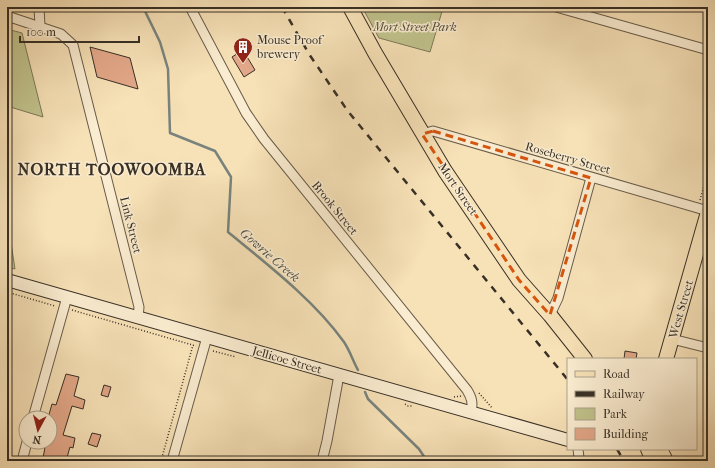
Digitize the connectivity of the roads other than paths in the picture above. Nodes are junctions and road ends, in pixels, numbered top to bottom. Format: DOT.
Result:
graph roads {
  1 [pos="39,7"];
  2 [pos="190,7"];
  3 [pos="350,7"];
  4 [pos="556,7"];
  5 [pos="7,16"];
  6 [pos="40,26"];
  7 [pos="708,50"];
  8 [pos="422,134"];
  9 [pos="591,178"];
  10 [pos="708,211"];
  11 [pos="7,280"];
  12 [pos="65,302"];
  13 [pos="550,315"];
  14 [pos="138,318"];
  15 [pos="672,338"];
  16 [pos="205,342"];
  17 [pos="708,348"];
  18 [pos="584,358"];
  19 [pos="666,358"];
  20 [pos="343,377"];
  21 [pos="35,410"];
  22 [pos="471,413"];
  23 [pos="567,440"];
  24 [pos="25,450"];
  25 [pos="578,450"];
  26 [pos="648,450"];
  27 [pos="660,450"];
  28 [pos="22,461"];
  29 [pos="172,461"];
  30 [pos="322,461"];
  31 [pos="580,461"];
  32 [pos="653,461"];
  33 [pos="666,461"];
  1 -- 6 [label="street"];
  2 -- 22 [label="street, Brook Street"];
  3 -- 8 [label="main road, Mort Street"];
  4 -- 7 [label="street"];
  5 -- 6 [label="street"];
  6 -- 14 [label="street, Link Street"];
  8 -- 9 [label="street, Roseberry Street"];
  8 -- 13 [label="main road, Mort Street"];
  9 -- 10 [label="street, Roseberry Street"];
  9 -- 13 [label="street"];
  10 -- 15 [label="main road, West Street"];
  11 -- 12 [label="main road, Jellicoe Street"];
  12 -- 14 [label="main road, Jellicoe Street"];
  12 -- 21 [label="street"];
  13 -- 18 [label="main road, Mort Street"];
  14 -- 16 [label="main road, Jellicoe Street"];
  15 -- 17 [label="street"];
  15 -- 19 [label="main road, West Street"];
  16 -- 20 [label="main road, Jellicoe Street"];
  16 -- 29 [label="street"];
  20 -- 22 [label="main road, Jellicoe Street"];
  20 -- 30 [label="street"];
  22 -- 23 [label="main road, Jellicoe Street"];
  24 -- 28 [label="street"];
  25 -- 31 [label="street"];
  26 -- 32 [label="main road"];
  27 -- 33 [label="main road"];
}
